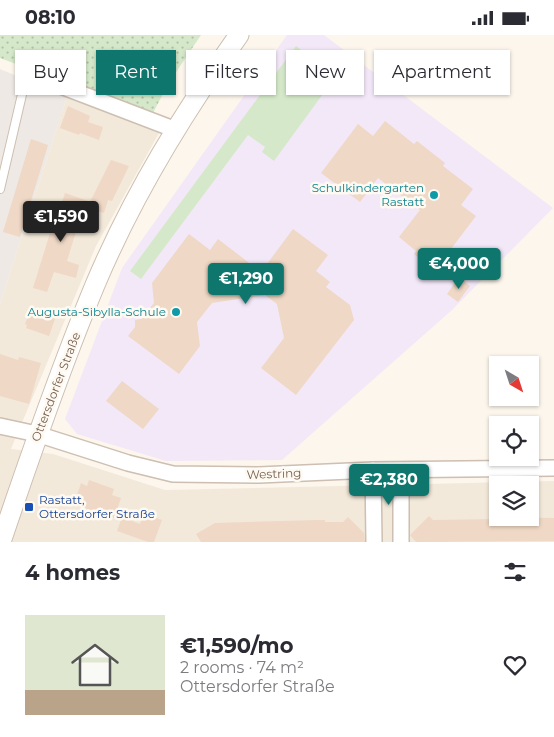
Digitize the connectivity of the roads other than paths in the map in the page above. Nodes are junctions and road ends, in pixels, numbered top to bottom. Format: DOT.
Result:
graph roads {
  1 [pos="239,35"];
  2 [pos="22,95"];
  3 [pos="86,95"];
  4 [pos="176,130"];
  5 [pos="0,189"];
  6 [pos="0,426"];
  7 [pos="37,433"];
  8 [pos="554,468"];
  9 [pos="373,470"];
  10 [pos="401,470"];
  11 [pos="1,542"];
  12 [pos="374,542"];
  13 [pos="401,542"];
  1 -- 4 [label="street, Ottersdorfer Straße"];
  2 -- 5 [label="lane"];
  3 -- 4 [label="street"];
  4 -- 7 [label="street, Ottersdorfer Straße"];
  6 -- 7 [label="street, Westring"];
  7 -- 9 [label="street, Westring"];
  7 -- 11 [label="street, Ottersdorfer Straße"];
  8 -- 10 [label="street, Westring"];
  9 -- 10 [label="street, Westring"];
  9 -- 12 [label="street"];
  10 -- 13 [label="street"];
}
